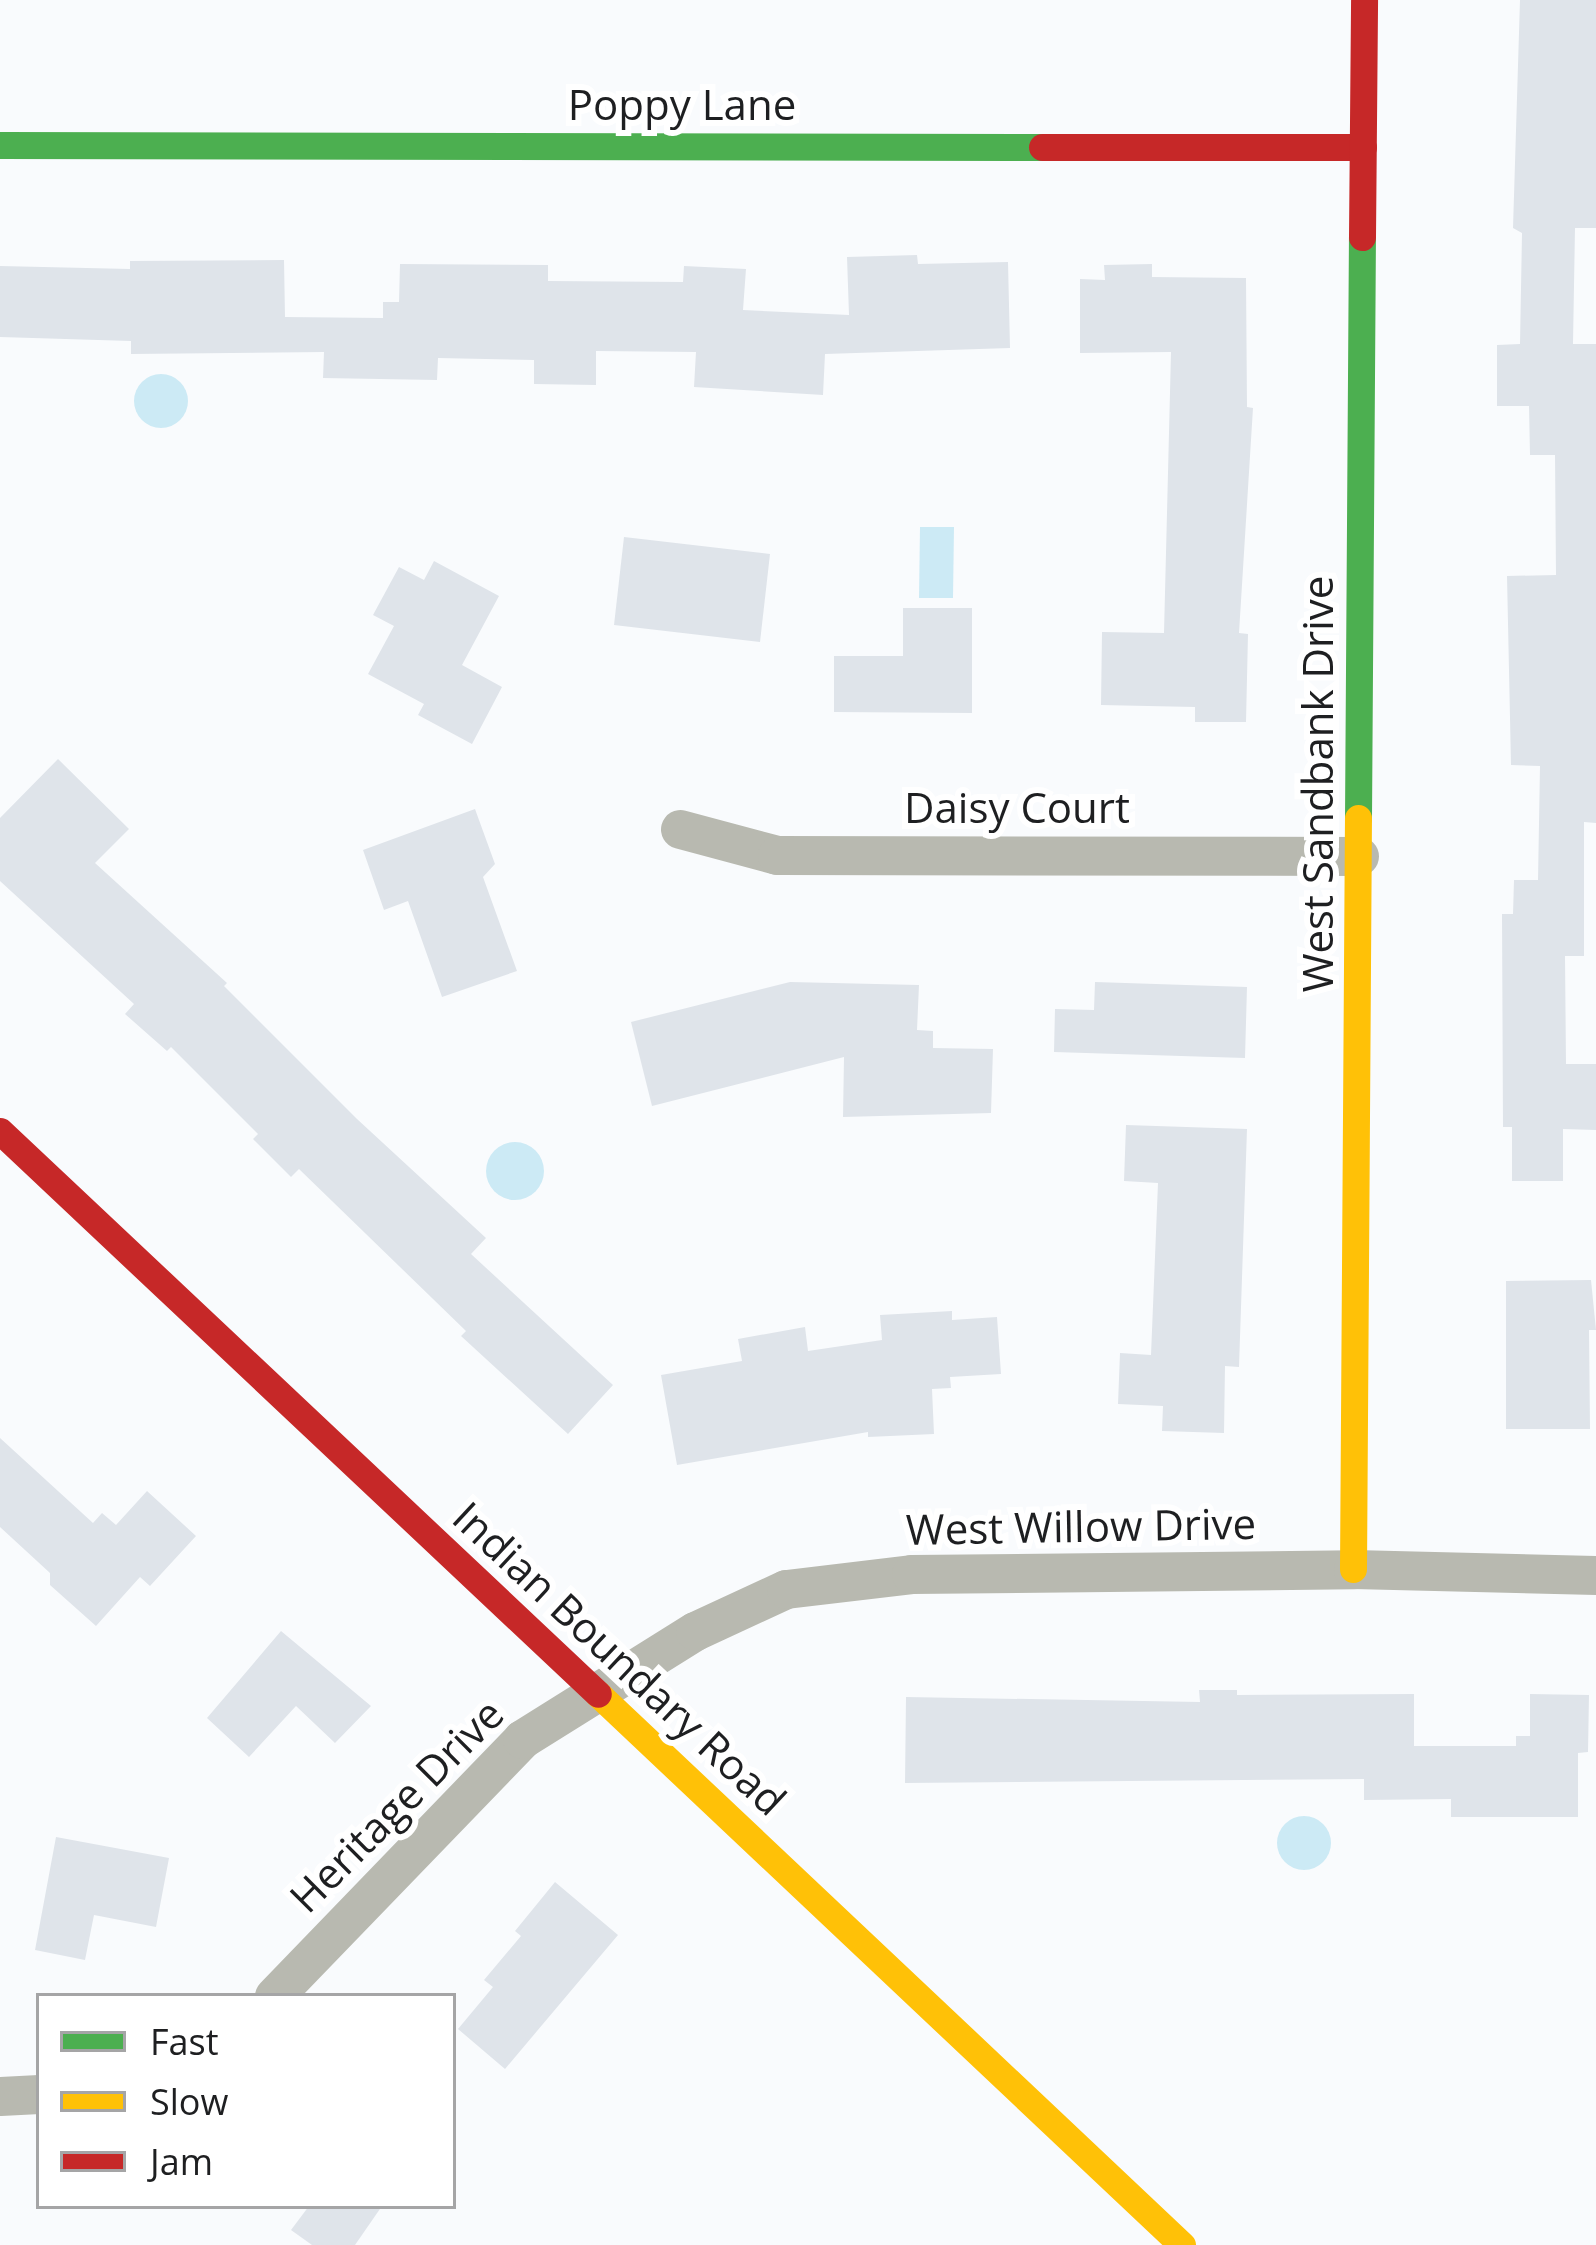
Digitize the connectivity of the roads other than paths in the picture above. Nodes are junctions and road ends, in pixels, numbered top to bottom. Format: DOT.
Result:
graph roads {
  1 [pos="1364,0"];
  2 [pos="0,145"];
  3 [pos="1363,147"];
  4 [pos="680,829"];
  5 [pos="1359,856"];
  6 [pos="0,1131"];
  7 [pos="1353,1569"];
  8 [pos="1596,1575"];
  9 [pos="593,1691"];
  10 [pos="277,1993"];
  11 [pos="36,2094"];
  12 [pos="0,2096"];
  13 [pos="1182,2245"];
  1 -- 3 [label="street, West Sandbank Drive"];
  2 -- 3 [label="street, Poppy Lane"];
  3 -- 5 [label="street, West Sandbank Drive"];
  4 -- 5 [label="street, Daisy Court"];
  5 -- 7 [label="street, West Sandbank Drive"];
  6 -- 9 [label="street, Indian Boundary Road"];
  7 -- 8 [label="street, West Willow Drive"];
  7 -- 9 [label="street, West Willow Drive"];
  9 -- 10 [label="street, Heritage Drive"];
  9 -- 13 [label="street, Indian Boundary Road"];
  11 -- 12 [label="street"];
}
